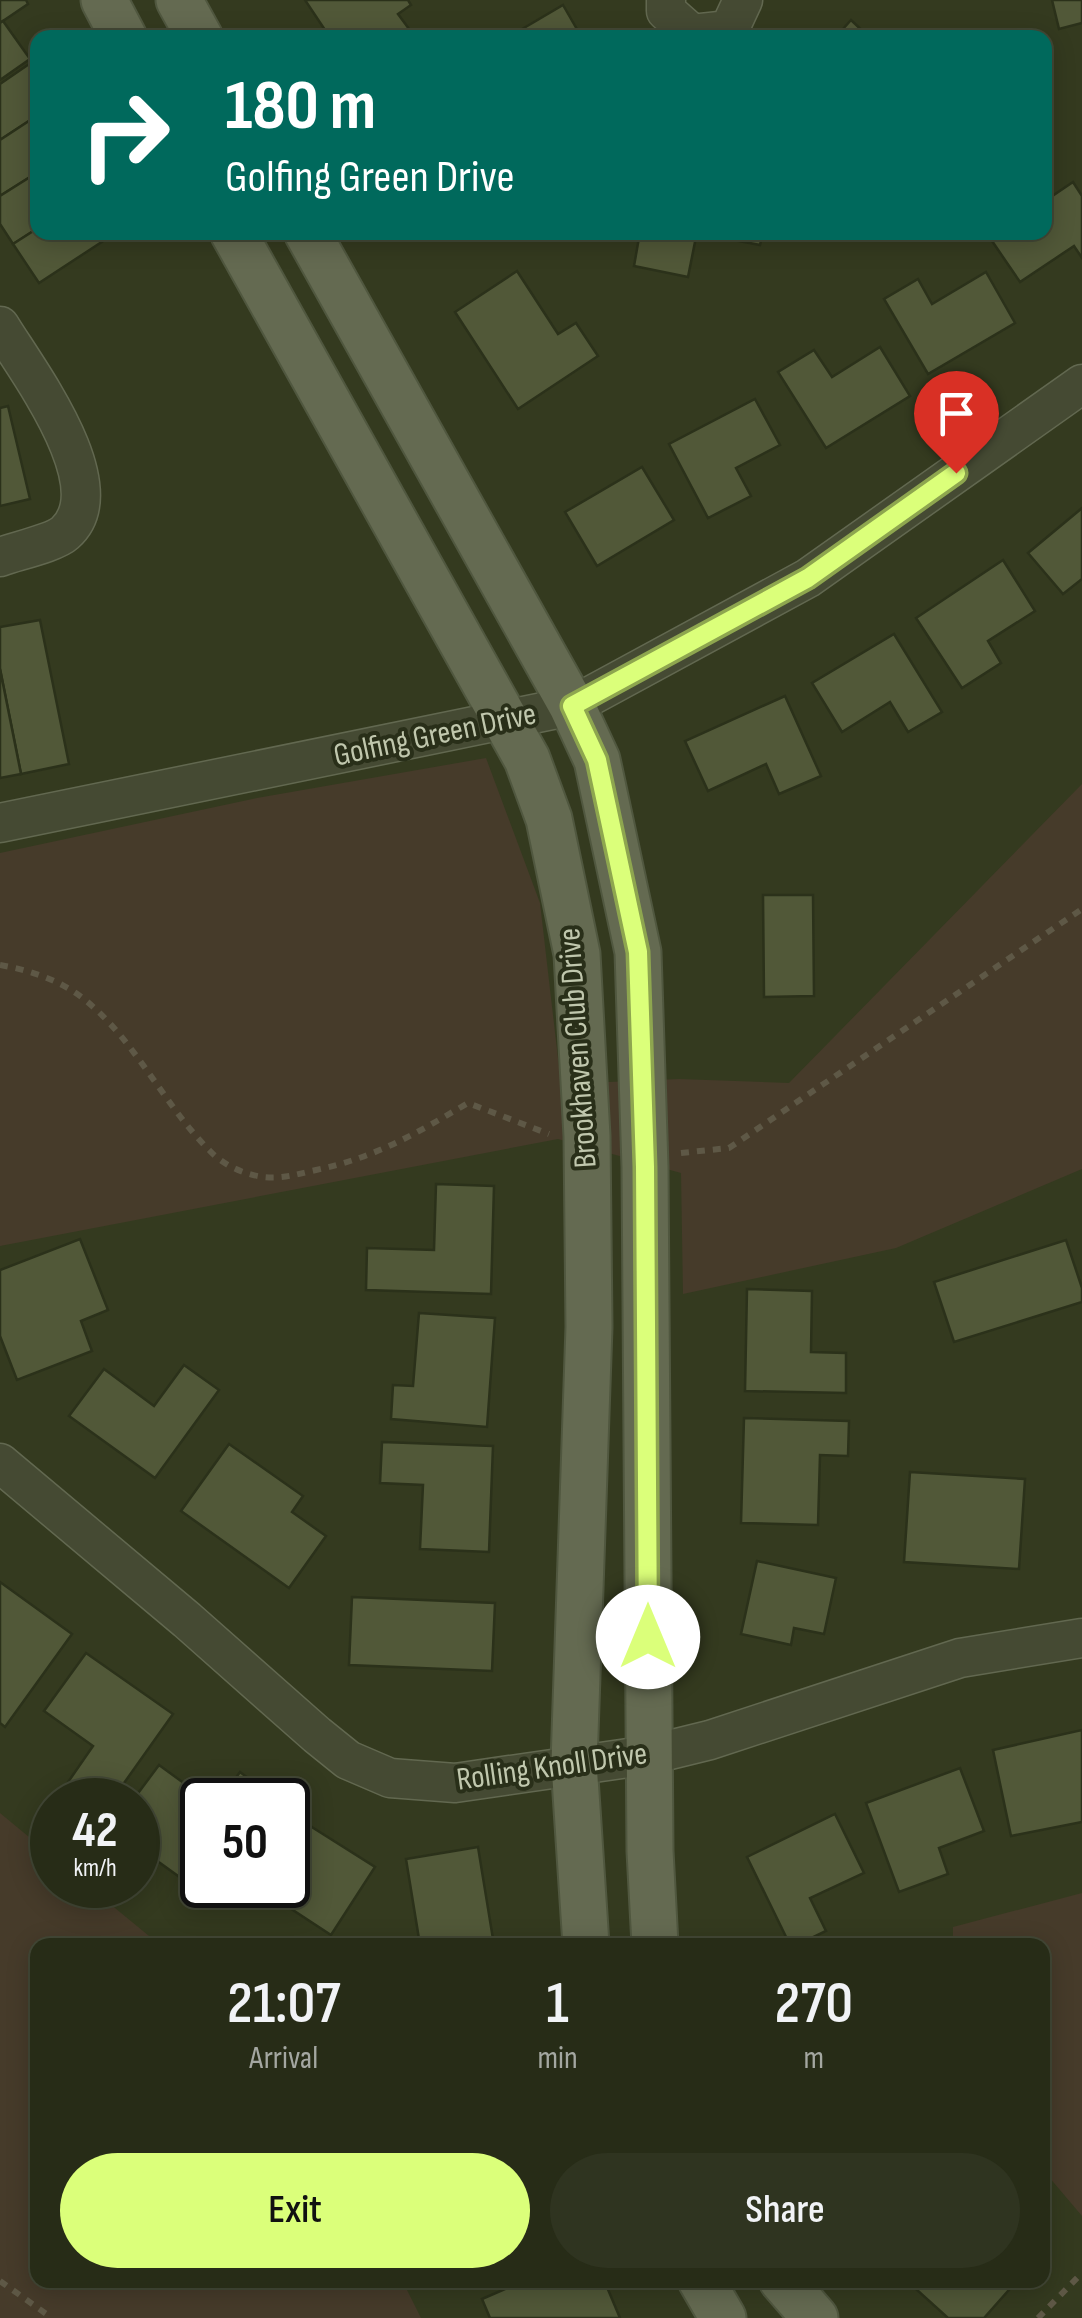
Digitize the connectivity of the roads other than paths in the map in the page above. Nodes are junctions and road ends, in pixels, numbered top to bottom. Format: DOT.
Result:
graph roads {
  1 [pos="104,0"];
  2 [pos="180,0"];
  3 [pos="666,0"];
  4 [pos="743,0"];
  5 [pos="120,30"];
  6 [pos="196,30"];
  7 [pos="687,30"];
  8 [pos="729,30"];
  9 [pos="237,240"];
  10 [pos="311,240"];
  11 [pos="0,326"];
  12 [pos="1082,384"];
  13 [pos="0,557"];
  14 [pos="572,706"];
  15 [pos="506,722"];
  16 [pos="0,823"];
  17 [pos="0,1464"];
  18 [pos="1082,1638"];
  19 [pos="649,1754"];
  20 [pos="574,1763"];
  21 [pos="586,1938"];
  22 [pos="655,1938"];
  23 [pos="705,2288"];
  24 [pos="789,2288"];
  25 [pos="723,2318"];
  26 [pos="815,2318"];
  1 -- 5 [label="main road"];
  2 -- 6 [label="main road"];
  3 -- 7 [label="street"];
  4 -- 8 [label="street"];
  9 -- 15 [label="main road, Brookhaven Club Drive"];
  10 -- 14 [label="main road, Brookhaven Club Drive"];
  11 -- 13 [label="street"];
  12 -- 14 [label="street, Golfing Green Drive"];
  14 -- 15 [label="street, Golfing Green Drive"];
  14 -- 19 [label="main road, Brookhaven Club Drive"];
  15 -- 16 [label="street, Golfing Green Drive"];
  15 -- 20 [label="main road, Brookhaven Club Drive"];
  17 -- 20 [label="street, Rolling Knoll Drive"];
  18 -- 19 [label="street, Rolling Knoll Drive"];
  19 -- 20 [label="street, Rolling Knoll Drive"];
  19 -- 22 [label="main road, Brookhaven Club Drive"];
  20 -- 21 [label="main road, Brookhaven Club Drive"];
  23 -- 25 [label="main road"];
  24 -- 26 [label="main road"];
}
